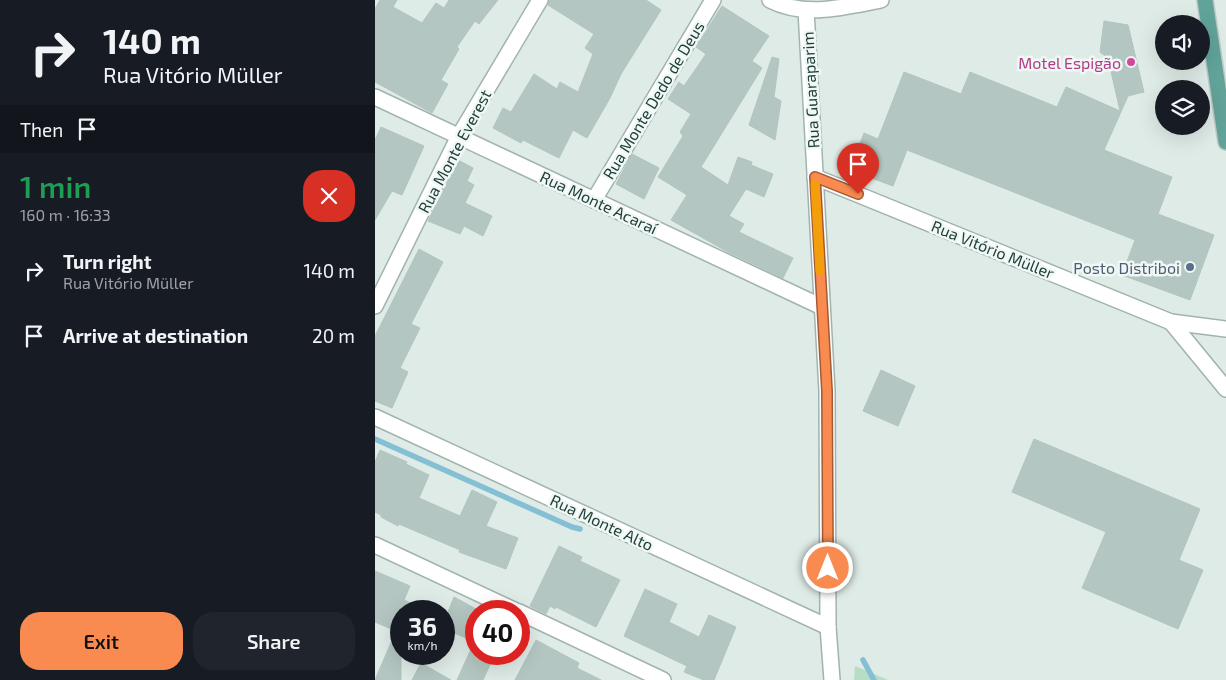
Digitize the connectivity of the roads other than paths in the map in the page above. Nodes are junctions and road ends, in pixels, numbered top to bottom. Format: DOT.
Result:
graph roads {
  1 [pos="540,0"];
  2 [pos="713,0"];
  3 [pos="770,0"];
  4 [pos="881,0"];
  5 [pos="1205,0"];
  6 [pos="806,10"];
  7 [pos="375,97"];
  8 [pos="459,136"];
  9 [pos="1226,142"];
  10 [pos="815,177"];
  11 [pos="594,200"];
  12 [pos="375,306"];
  13 [pos="822,307"];
  14 [pos="1171,322"];
  15 [pos="1226,329"];
  16 [pos="1226,389"];
  17 [pos="375,417"];
  18 [pos="375,545"];
  19 [pos="492,600"];
  20 [pos="530,618"];
  21 [pos="828,627"];
  22 [pos="663,680"];
  23 [pos="832,680"];
  1 -- 8 [label="street, Rua Monte Everest"];
  2 -- 11 [label="street, Rua Monte Dedo de Deus"];
  3 -- 6 [label="street"];
  4 -- 6 [label="street"];
  5 -- 9 [label="main road"];
  6 -- 10 [label="street, Rua Guaraparim"];
  7 -- 8 [label="street, Rua Monte Acaraí"];
  8 -- 11 [label="street, Rua Monte Acaraí"];
  8 -- 12 [label="street, Rua Monte Everest"];
  10 -- 13 [label="street, Rua Guaraparim"];
  10 -- 14 [label="street, Rua Vitório Müller"];
  11 -- 13 [label="street, Rua Monte Acaraí"];
  13 -- 21 [label="street, Rua Guaraparim"];
  14 -- 15 [label="street, Rua Vitório Müller"];
  14 -- 16 [label="street, Rua Vitório Müller"];
  17 -- 21 [label="street, Rua Monte Alto"];
  18 -- 19 [label="street"];
  20 -- 22 [label="street"];
  21 -- 23 [label="street, Rua Guaraparim"];
}
